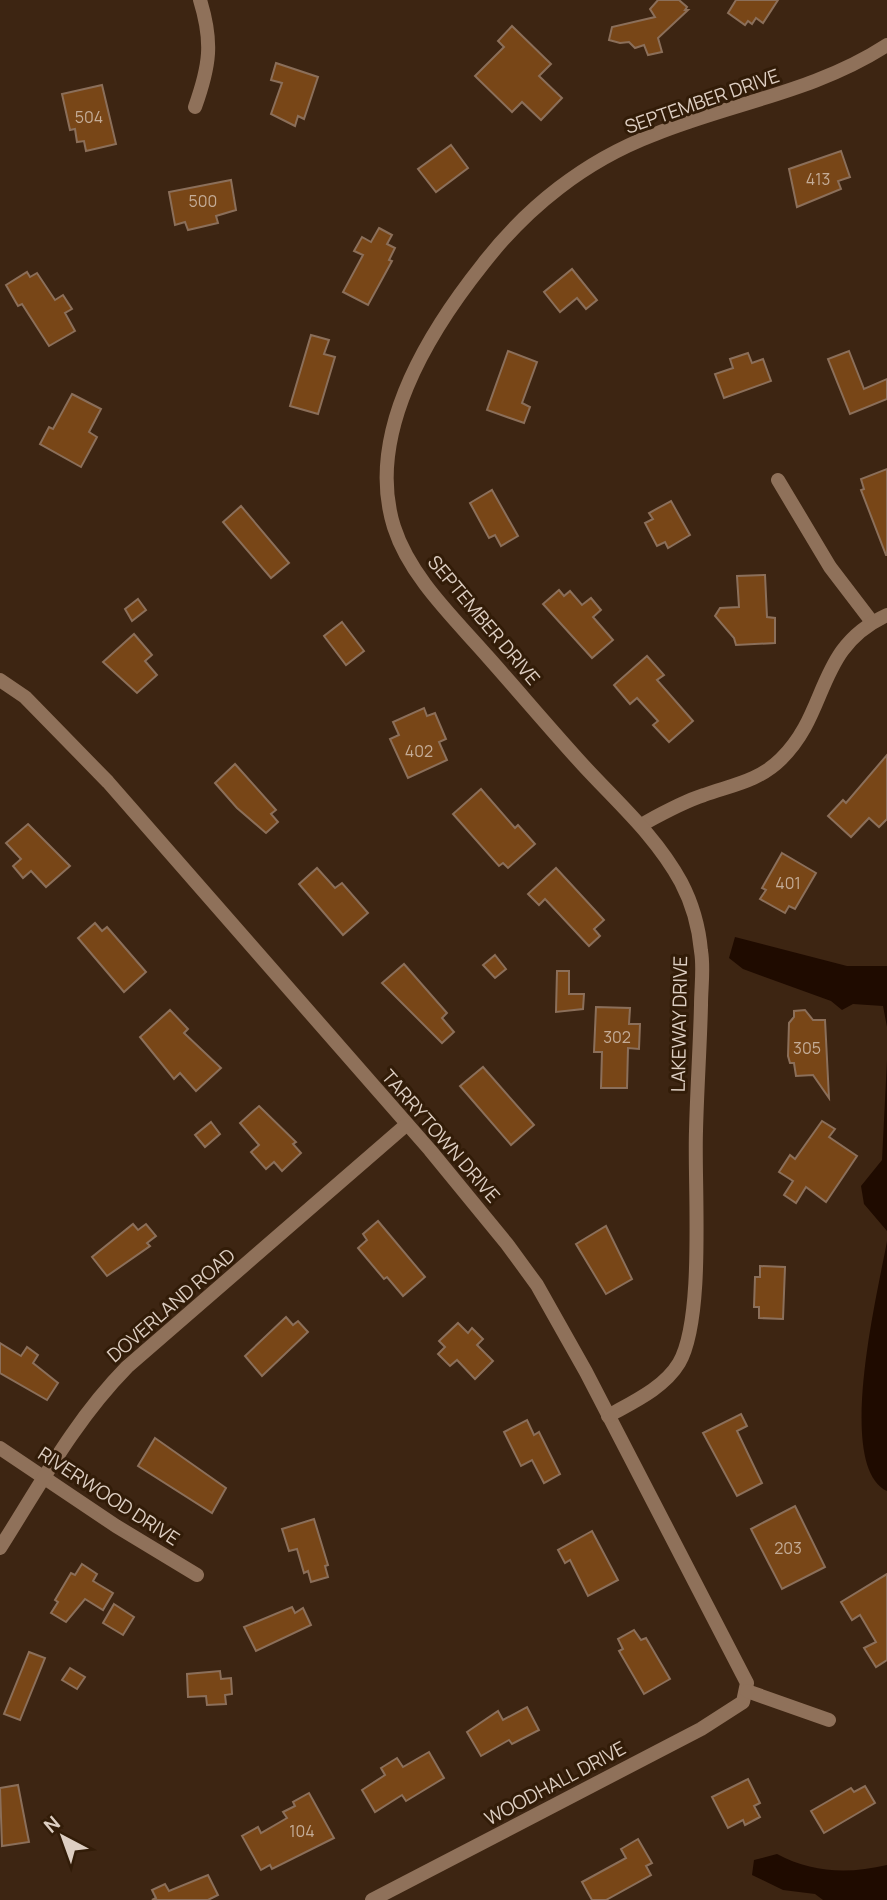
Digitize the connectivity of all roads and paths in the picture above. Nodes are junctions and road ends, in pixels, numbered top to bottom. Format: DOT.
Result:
graph roads {
  1 [pos="200,0"];
  2 [pos="887,45"];
  3 [pos="195,107"];
  4 [pos="778,480"];
  5 [pos="887,615"];
  6 [pos="872,622"];
  7 [pos="0,680"];
  8 [pos="640,825"];
  9 [pos="406,1125"];
  10 [pos="608,1416"];
  11 [pos="0,1448"];
  12 [pos="43,1477"];
  13 [pos="0,1548"];
  14 [pos="197,1575"];
  15 [pos="747,1691"];
  16 [pos="828,1720"];
  17 [pos="372,1900"];
  1 -- 3 [label="street"];
  2 -- 8 [label="street, SEPTEMBER DRIVE"];
  4 -- 6 [label="street"];
  5 -- 6 [label="street"];
  6 -- 8 [label="street"];
  7 -- 9 [label="street, TARRYTOWN DRIVE"];
  8 -- 10 [label="street, LAKEWAY DRIVE"];
  9 -- 10 [label="street, TARRYTOWN DRIVE"];
  9 -- 12 [label="street, DOVERLAND ROAD"];
  10 -- 15 [label="street, TARRYTOWN DRIVE"];
  11 -- 12 [label="street, RIVERWOOD DRIVE"];
  12 -- 13 [label="street, DOVERLAND ROAD"];
  12 -- 14 [label="street, RIVERWOOD DRIVE"];
  15 -- 16 [label="street"];
  15 -- 17 [label="street, WOODHALL DRIVE"];
}
